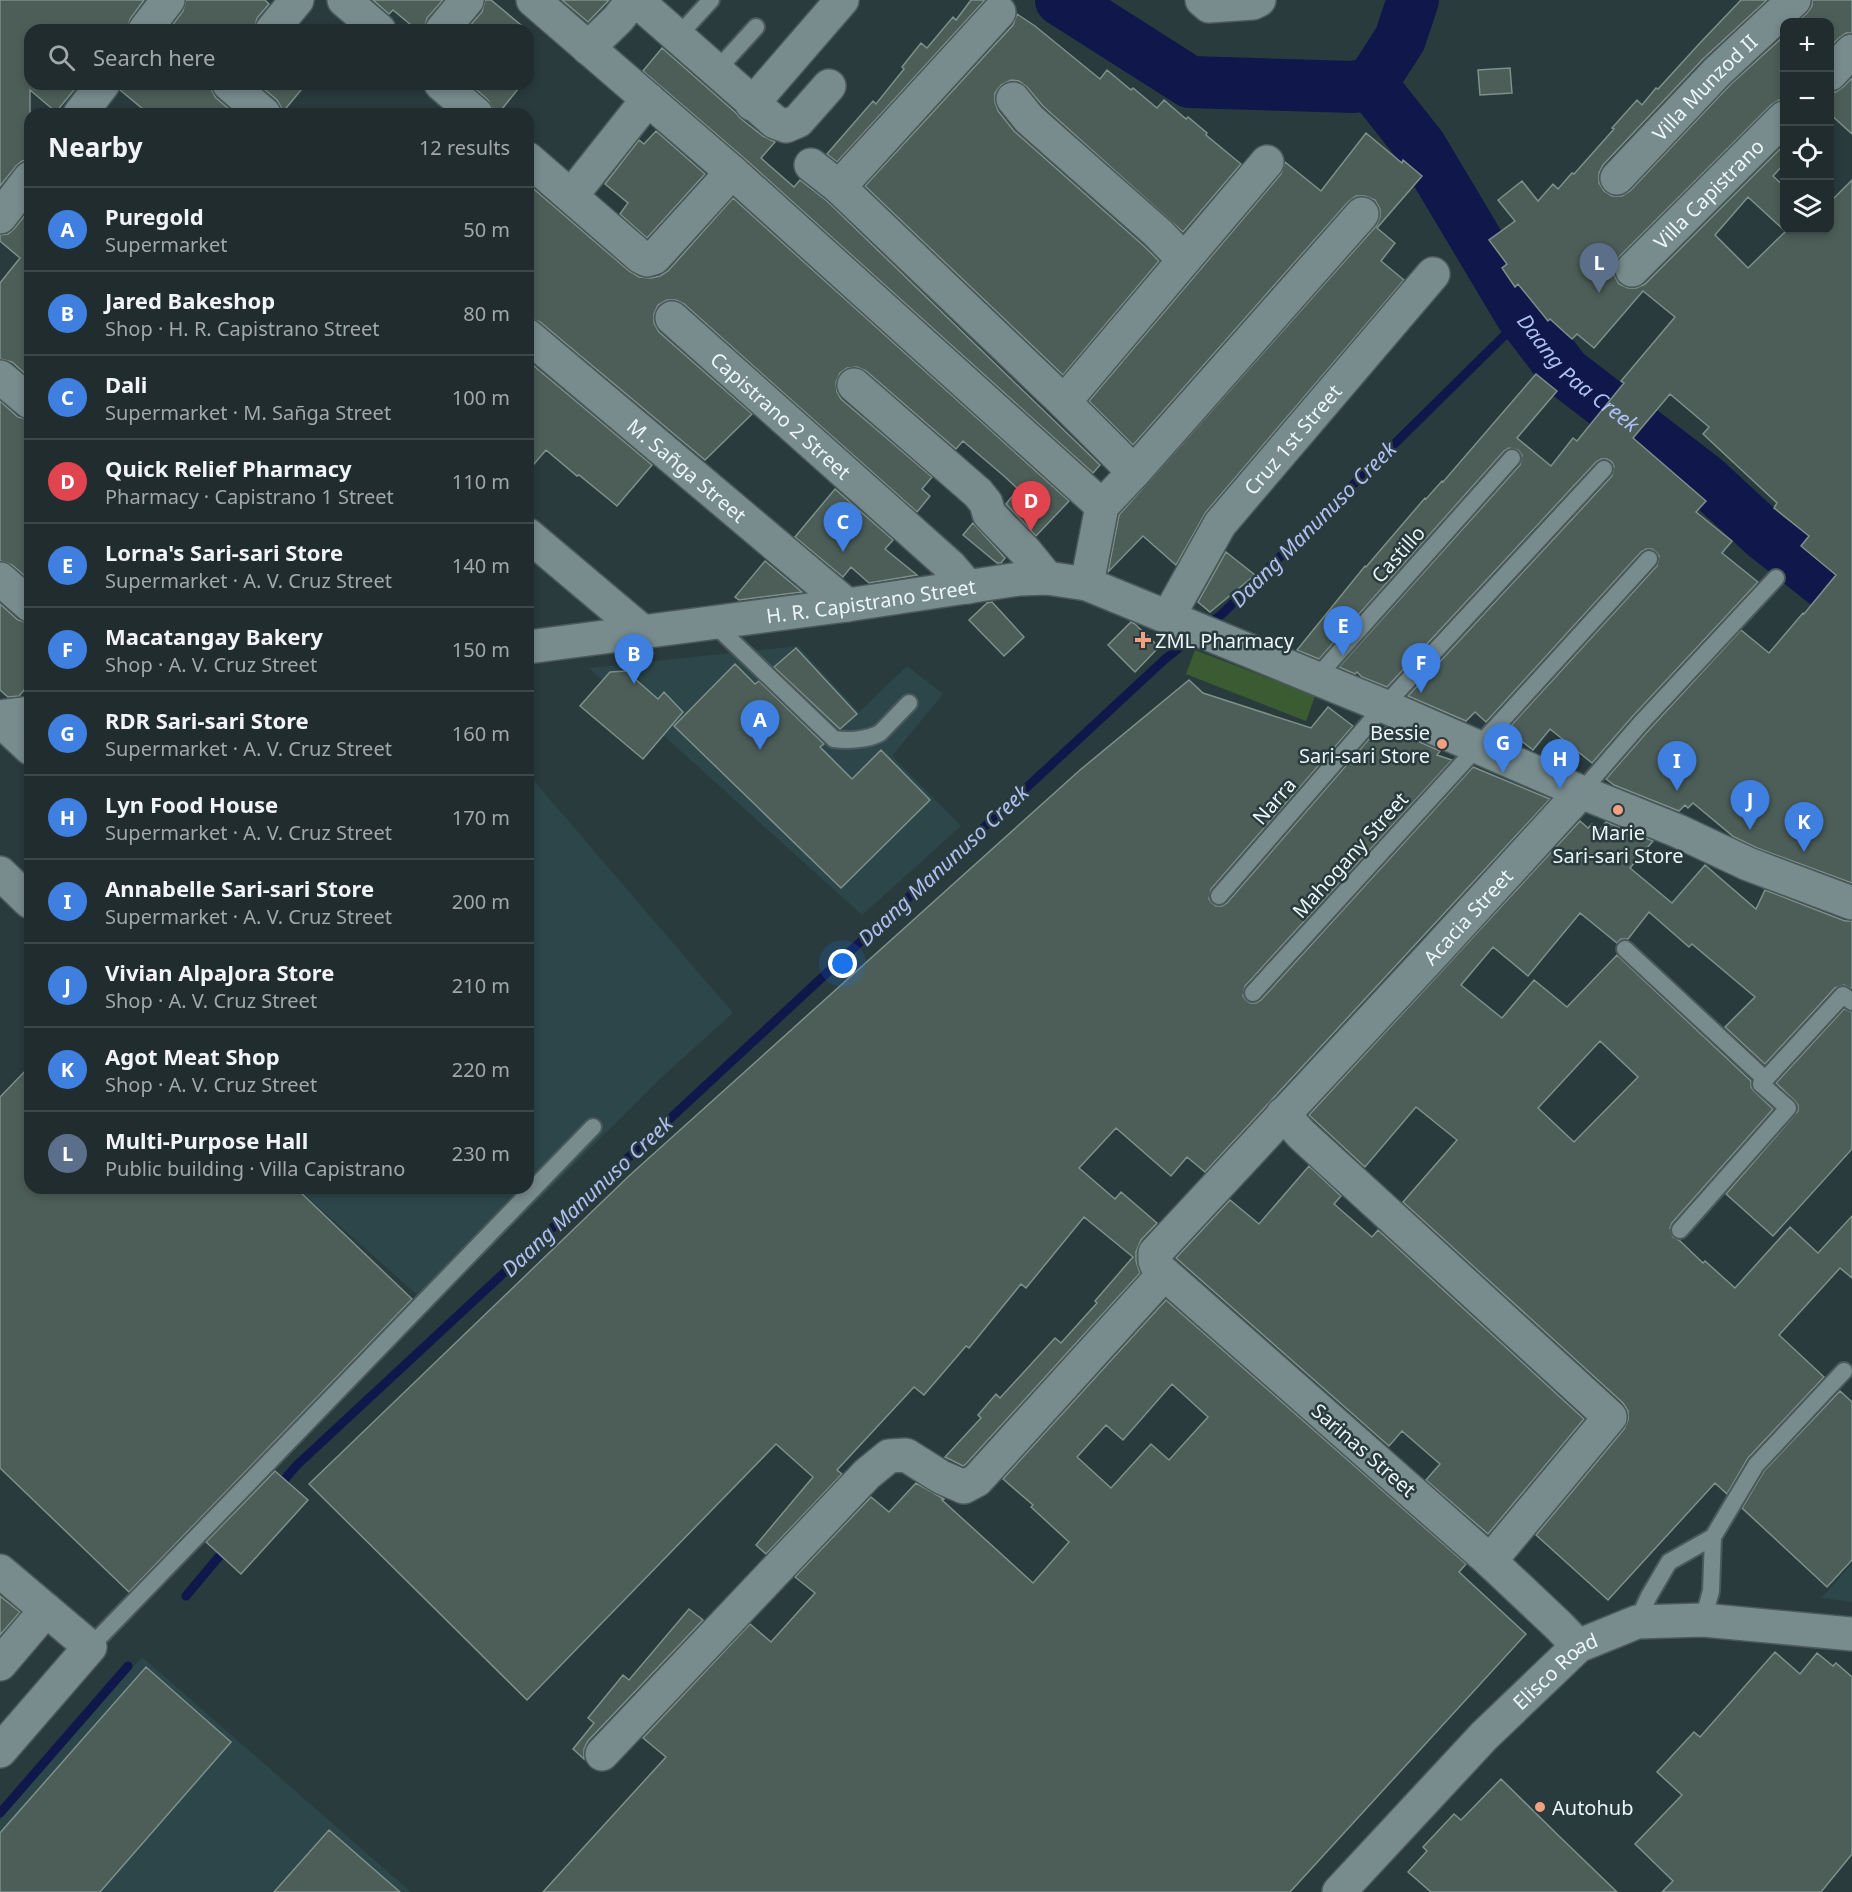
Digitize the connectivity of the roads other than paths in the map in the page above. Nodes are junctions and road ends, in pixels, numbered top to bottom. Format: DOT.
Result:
graph roads {
  1 [pos="297,0"];
  2 [pos="344,0"];
  3 [pos="467,0"];
  4 [pos="533,0"];
  5 [pos="634,0"];
  6 [pos="711,0"];
  7 [pos="1202,0"];
  8 [pos="1258,0"];
  9 [pos="1794,0"];
  10 [pos="834,3"];
  11 [pos="999,12"];
  12 [pos="277,24"];
  13 [pos="372,24"];
  14 [pos="447,24"];
  15 [pos="756,27"];
  16 [pos="677,38"];
  17 [pos="588,48"];
  18 [pos="1852,51"];
  19 [pos="716,71"];
  20 [pos="1832,72"];
  21 [pos="829,86"];
  22 [pos="98,90"];
  23 [pos="236,90"];
  24 [pos="448,90"];
  25 [pos="648,99"];
  26 [pos="1013,99"];
  27 [pos="752,104"];
  28 [pos="85,108"];
  29 [pos="257,108"];
  30 [pos="469,108"];
  31 [pos="1780,123"];
  32 [pos="1268,162"];
  33 [pos="534,164"];
  34 [pos="811,165"];
  35 [pos="732,172"];
  36 [pos="1617,178"];
  37 [pos="24,186"];
  38 [pos="839,187"];
  39 [pos="571,196"];
  40 [pos="1362,214"];
  41 [pos="0,217"];
  42 [pos="1185,260"];
  43 [pos="1632,270"];
  44 [pos="1433,274"];
  45 [pos="672,318"];
  46 [pos="534,341"];
  47 [pos="0,377"];
  48 [pos="854,386"];
  49 [pos="24,397"];
  50 [pos="1064,402"];
  51 [pos="1512,458"];
  52 [pos="1604,469"];
  53 [pos="1134,472"];
  54 [pos="1102,506"];
  55 [pos="534,540"];
  56 [pos="1649,559"];
  57 [pos="1047,578"];
  58 [pos="1776,578"];
  59 [pos="0,579"];
  60 [pos="1087,584"];
  61 [pos="968,587"];
  62 [pos="24,600"];
  63 [pos="847,605"];
  64 [pos="712,622"];
  65 [pos="1189,626"];
  66 [pos="643,632"];
  67 [pos="534,646"];
  68 [pos="1316,678"];
  69 [pos="909,703"];
  70 [pos="1384,706"];
  71 [pos="24,714"];
  72 [pos="0,719"];
  73 [pos="24,742"];
  74 [pos="1478,747"];
  75 [pos="1581,792"];
  76 [pos="0,873"];
  77 [pos="24,896"];
  78 [pos="1219,896"];
  79 [pos="1852,903"];
  80 [pos="1625,949"];
  81 [pos="1252,993"];
  82 [pos="1852,1002"];
  83 [pos="1765,1079"];
  84 [pos="1283,1114"];
  85 [pos="593,1127"];
  86 [pos="534,1189"];
  87 [pos="530,1194"];
  88 [pos="1680,1230"];
  89 [pos="1160,1263"];
  90 [pos="1844,1371"];
  91 [pos="1713,1537"];
  92 [pos="1490,1561"];
  93 [pos="0,1571"];
  94 [pos="46,1610"];
  95 [pos="1703,1620"];
  96 [pos="1637,1622"];
  97 [pos="1852,1634"];
  98 [pos="1578,1646"];
  99 [pos="90,1647"];
  100 [pos="0,1664"];
  101 [pos="0,1751"];
  102 [pos="602,1754"];
  103 [pos="1339,1892"];
  1 -- 12 [label="street"];
  2 -- 13 [label="street"];
  3 -- 14 [label="street"];
  4 -- 17 [label="street"];
  5 -- 16 [label="street"];
  5 -- 17 [label="street"];
  6 -- 16 [label="lane"];
  7 -- 8 [label="street"];
  9 -- 36 [label="street, Villa Munzod II"];
  10 -- 27 [label="street"];
  11 -- 38 [label="street"];
  15 -- 19 [label="lane"];
  16 -- 19 [label="street"];
  17 -- 25 [label="street"];
  18 -- 20 [label="street"];
  19 -- 27 [label="street"];
  21 -- 27 [label="street"];
  22 -- 28 [label="street"];
  23 -- 29 [label="street"];
  24 -- 30 [label="street"];
  25 -- 35 [label="street"];
  25 -- 39 [label="street"];
  26 -- 42 [label="street"];
  31 -- 43 [label="street, Villa Capistrano"];
  32 -- 42 [label="street"];
  33 -- 39 [label="street"];
  34 -- 38 [label="street"];
  35 -- 39 [label="street"];
  35 -- 54 [label="street"];
  37 -- 41 [label="street"];
  38 -- 50 [label="street"];
  40 -- 53 [label="street"];
  42 -- 50 [label="street"];
  44 -- 65 [label="street, Cruz 1st Street"];
  45 -- 61 [label="street, Capistrano 2 Street"];
  46 -- 63 [label="street, M. Sañga Street"];
  47 -- 49 [label="street"];
  48 -- 57 [label="street"];
  50 -- 53 [label="street"];
  51 -- 68 [label="lane, Castillo"];
  52 -- 70 [label="lane, Narra"];
  53 -- 54 [label="street"];
  54 -- 60 [label="street"];
  55 -- 66 [label="street"];
  56 -- 74 [label="lane, Mahogany Street"];
  57 -- 60 [label="street, H. R. Capistrano Street"];
  57 -- 61 [label="street, H. R. Capistrano Street"];
  58 -- 75 [label="lane, Acacia Street"];
  59 -- 62 [label="street"];
  60 -- 65 [label="street, H. R. Capistrano Street"];
  61 -- 63 [label="street, H. R. Capistrano Street"];
  63 -- 64 [label="street, H. R. Capistrano Street"];
  64 -- 66 [label="street, H. R. Capistrano Street"];
  64 -- 69 [label="lane"];
  65 -- 68 [label="street, H. R. Capistrano Street"];
  66 -- 67 [label="street, H. R. Capistrano Street"];
  68 -- 70 [label="street, H. R. Capistrano Street"];
  70 -- 74 [label="street, H. R. Capistrano Street"];
  70 -- 78 [label="lane, Narra"];
  71 -- 72 [label="street"];
  72 -- 73 [label="street"];
  74 -- 75 [label="street, H. R. Capistrano Street"];
  74 -- 81 [label="lane, Mahogany Street"];
  75 -- 79 [label="street, H. R. Capistrano Street"];
  75 -- 84 [label="street, Acacia Street"];
  76 -- 77 [label="street"];
  80 -- 83 [label="lane"];
  82 -- 83 [label="lane"];
  83 -- 88 [label="lane"];
  84 -- 89 [label="street, Acacia Street"];
  84 -- 92 [label="street"];
  85 -- 86 [label="lane"];
  87 -- 99 [label="lane"];
  89 -- 92 [label="street, Sarinas Street"];
  89 -- 102 [label="street, Acacia Street"];
  90 -- 91 [label="lane"];
  91 -- 95 [label="lane"];
  91 -- 96 [label="lane"];
  92 -- 98 [label="street, Sarinas Street"];
  93 -- 94 [label="street"];
  94 -- 99 [label="street"];
  94 -- 100 [label="street"];
  95 -- 96 [label="street, Elisco Road"];
  95 -- 97 [label="street, Elisco Road"];
  96 -- 98 [label="street, Elisco Road"];
  98 -- 103 [label="street, Elisco Road"];
  99 -- 101 [label="street"];
}
